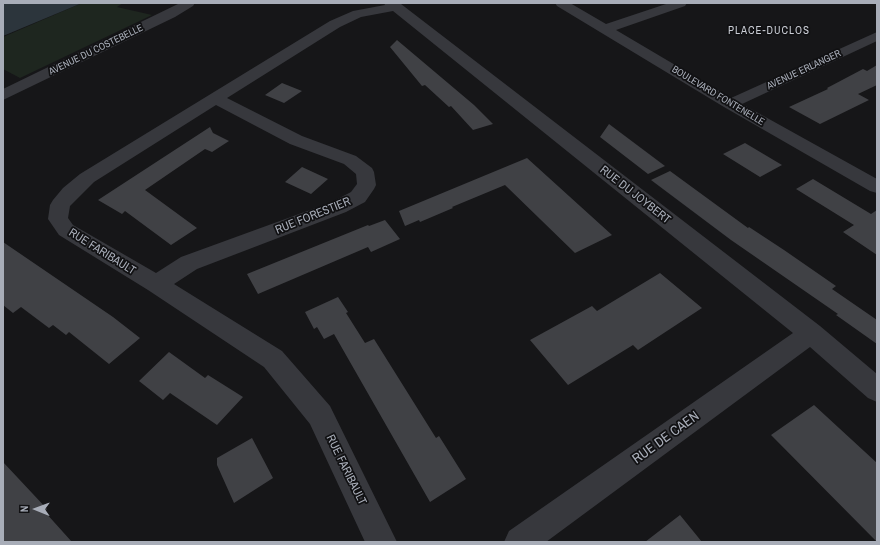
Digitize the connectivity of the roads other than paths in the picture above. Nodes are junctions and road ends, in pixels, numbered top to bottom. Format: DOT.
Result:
graph roads {
  1 [pos="189,3"];
  2 [pos="561,3"];
  3 [pos="680,3"];
  4 [pos="393,5"];
  5 [pos="606,29"];
  6 [pos="877,36"];
  7 [pos="3,95"];
  8 [pos="216,99"];
  9 [pos="730,104"];
  10 [pos="877,187"];
  11 [pos="156,284"];
  12 [pos="812,333"];
  13 [pos="877,390"];
  14 [pos="381,542"];
  15 [pos="520,542"];
  1 -- 7 [label="street, AVENUE DU COSTEBELLE"];
  2 -- 5 [label="street, BOULEVARD FONTENELLE"];
  3 -- 5 [label="street"];
  4 -- 8 [label="street, RUE FARIBAULT"];
  4 -- 12 [label="street, RUE DU JOYBERT"];
  5 -- 9 [label="street, BOULEVARD FONTENELLE"];
  6 -- 9 [label="street, AVENUE ERLANGER"];
  8 -- 11 [label="street, RUE FARIBAULT"];
  8 -- 11 [label="street, RUE FORESTIER"];
  9 -- 10 [label="street, BOULEVARD FONTENELLE"];
  11 -- 14 [label="street, RUE FARIBAULT"];
  12 -- 13 [label="street, RUE DU JOYBERT"];
  12 -- 15 [label="street, RUE DE CAEN"];
}
